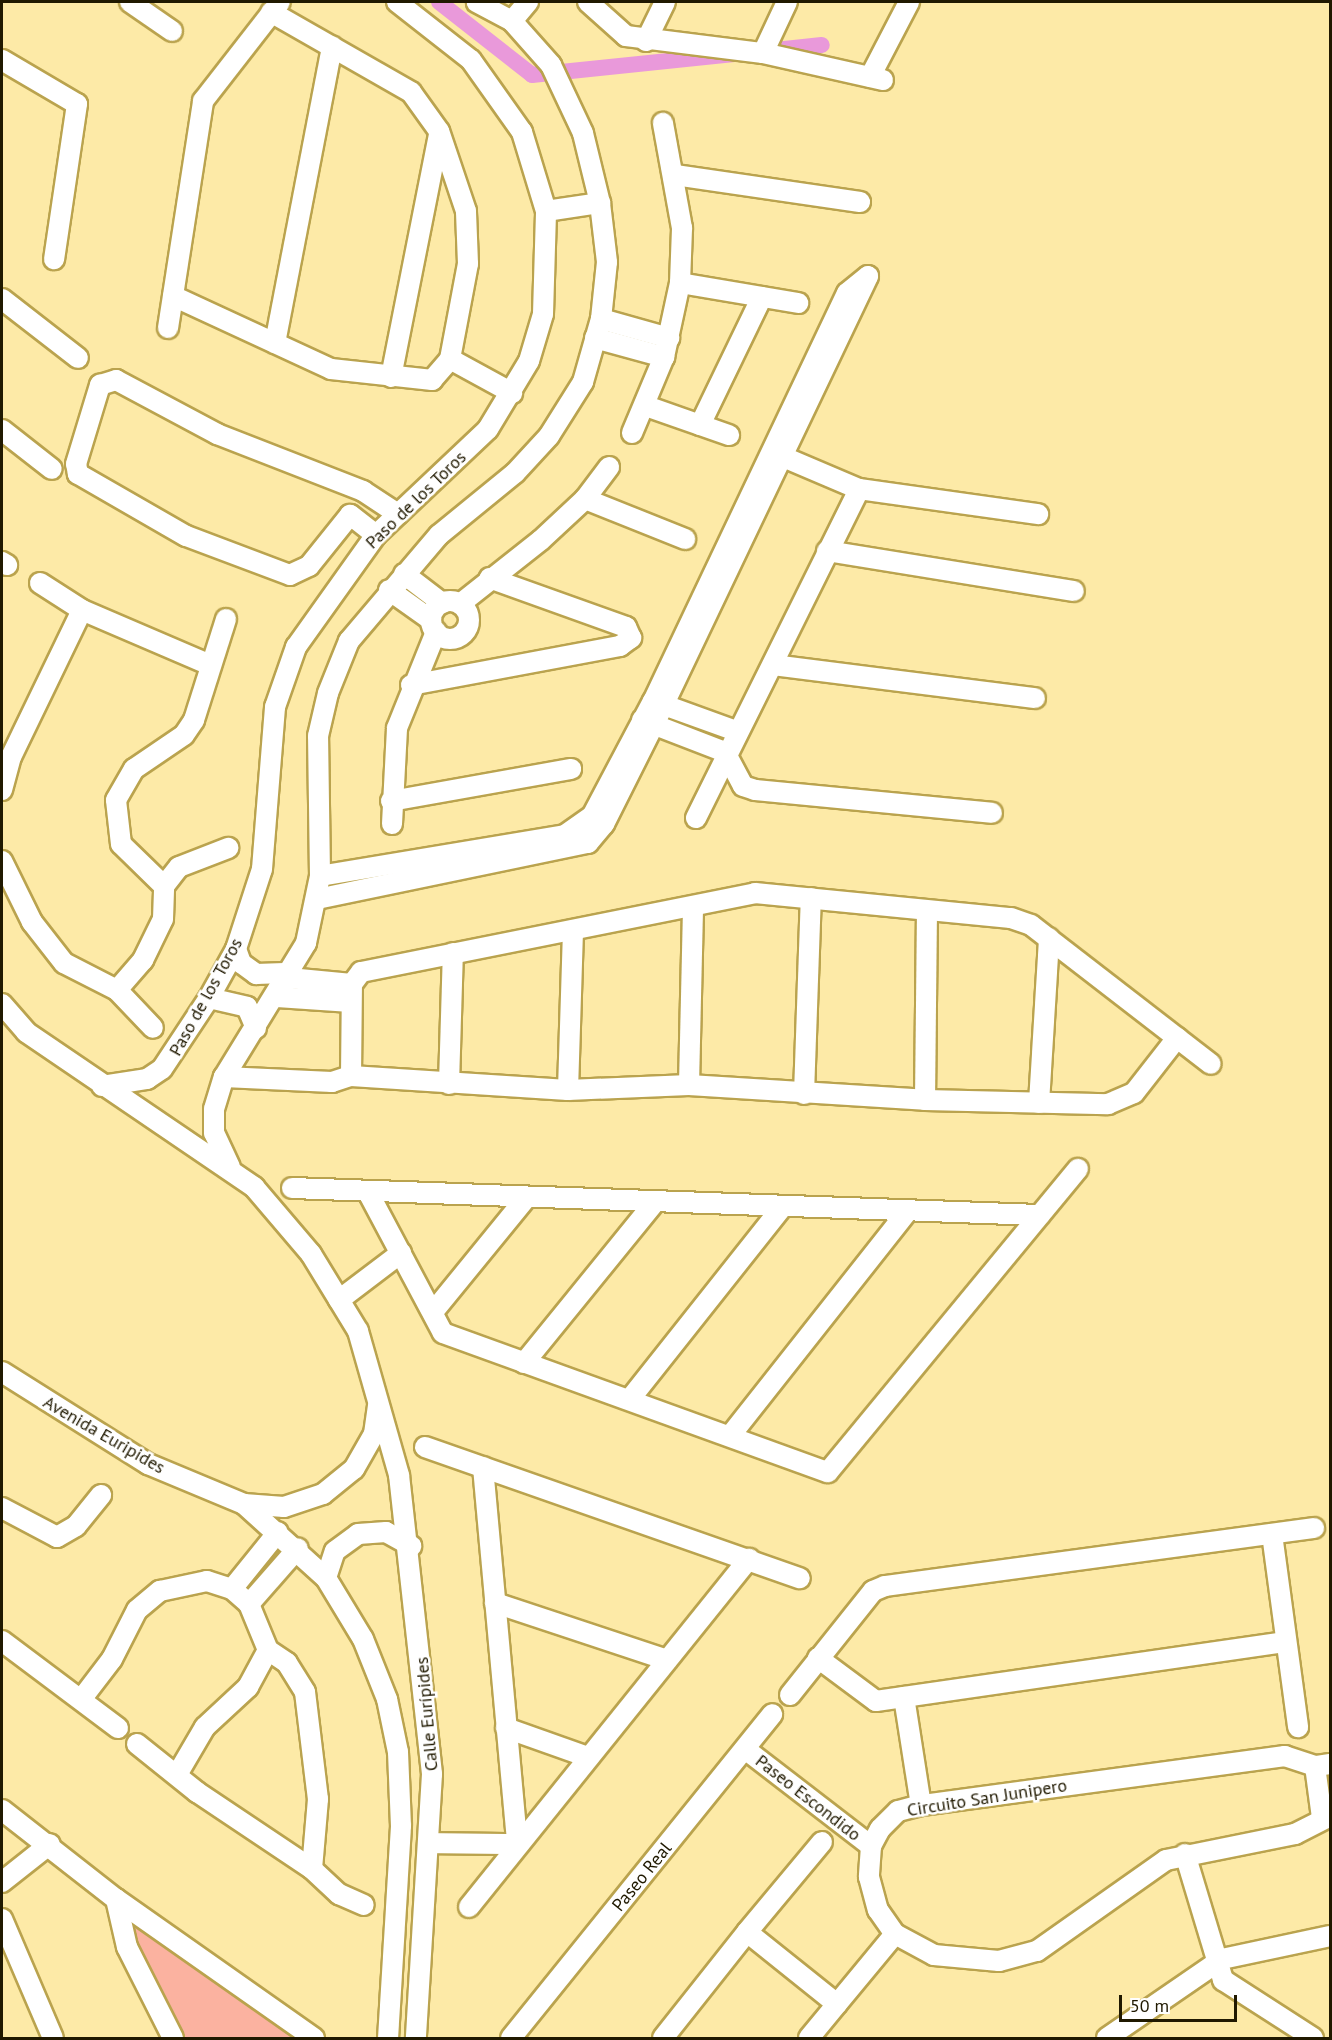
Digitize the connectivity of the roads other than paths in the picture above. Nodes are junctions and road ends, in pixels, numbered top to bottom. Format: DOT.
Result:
graph roads {
  1 [pos="132,2"];
  2 [pos="397,2"];
  3 [pos="477,2"];
  4 [pos="528,2"];
  5 [pos="588,2"];
  6 [pos="665,2"];
  7 [pos="787,2"];
  8 [pos="909,2"];
  9 [pos="276,7"];
  10 [pos="512,21"];
  11 [pos="172,31"];
  12 [pos="646,40"];
  13 [pos="332,46"];
  14 [pos="763,53"];
  15 [pos="2,60"];
  16 [pos="663,123"];
  17 [pos="439,131"];
  18 [pos="675,175"];
  19 [pos="860,202"];
  20 [pos="600,204"];
  21 [pos="546,211"];
  22 [pos="54,259"];
  23 [pos="680,282"];
  24 [pos="173,296"];
  25 [pos="762,297"];
  26 [pos="853,297"];
  27 [pos="2,299"];
  28 [pos="798,303"];
  29 [pos="168,328"];
  30 [pos="598,328"];
  31 [pos="275,343"];
  32 [pos="667,348"];
  33 [pos="78,358"];
  34 [pos="450,359"];
  35 [pos="391,377"];
  36 [pos="512,393"];
  37 [pos="646,406"];
  38 [pos="700,425"];
  39 [pos="2,430"];
  40 [pos="632,433"];
  41 [pos="729,435"];
  42 [pos="779,455"];
  43 [pos="609,467"];
  44 [pos="52,469"];
  45 [pos="859,489"];
  46 [pos="363,491"];
  47 [pos="585,500"];
  48 [pos="398,514"];
  49 [pos="1038,514"];
  50 [pos="350,515"];
  51 [pos="376,535"];
  52 [pos="685,539"];
  53 [pos="827,552"];
  54 [pos="404,574"];
  55 [pos="489,578"];
  56 [pos="39,583"];
  57 [pos="389,590"];
  58 [pos="1074,591"];
  59 [pos="82,610"];
  60 [pos="442,615"];
  61 [pos="226,619"];
  62 [pos="208,664"];
  63 [pos="772,665"];
  64 [pos="411,685"];
  65 [pos="1035,698"];
  66 [pos="659,702"];
  67 [pos="648,722"];
  68 [pos="736,731"];
  69 [pos="725,752"];
  70 [pos="571,769"];
  71 [pos="2,790"];
  72 [pos="392,801"];
  73 [pos="992,813"];
  74 [pos="696,818"];
  75 [pos="392,825"];
  76 [pos="228,848"];
  77 [pos="2,861"];
  78 [pos="320,876"];
  79 [pos="164,886"];
  80 [pos="811,898"];
  81 [pos="317,899"];
  82 [pos="693,907"];
  83 [pos="927,911"];
  84 [pos="573,930"];
  85 [pos="1050,938"];
  86 [pos="236,949"];
  87 [pos="453,953"];
  88 [pos="290,976"];
  89 [pos="117,990"];
  90 [pos="351,993"];
  91 [pos="277,997"];
  92 [pos="208,998"];
  93 [pos="2,1004"];
  94 [pos="153,1028"];
  95 [pos="256,1028"];
  96 [pos="1177,1038"];
  97 [pos="1211,1064"];
  98 [pos="351,1076"];
  99 [pos="224,1077"];
  100 [pos="448,1084"];
  101 [pos="689,1085"];
  102 [pos="102,1086"];
  103 [pos="568,1090"];
  104 [pos="804,1094"];
  105 [pos="925,1100"];
  106 [pos="1039,1103"];
  107 [pos="230,1167"];
  108 [pos="1078,1169"];
  109 [pos="292,1188"];
  110 [pos="369,1194"];
  111 [pos="526,1198"];
  112 [pos="654,1203"];
  113 [pos="782,1207"];
  114 [pos="908,1211"];
  115 [pos="1040,1215"];
  116 [pos="401,1253"];
  117 [pos="339,1300"];
  118 [pos="433,1312"];
  119 [pos="524,1363"];
  120 [pos="2,1372"];
  121 [pos="380,1394"];
  122 [pos="630,1399"];
  123 [pos="730,1436"];
  124 [pos="425,1447"];
  125 [pos="483,1467"];
  126 [pos="101,1495"];
  127 [pos="244,1504"];
  128 [pos="2,1508"];
  129 [pos="1314,1528"];
  130 [pos="278,1532"];
  131 [pos="1272,1534"];
  132 [pos="411,1546"];
  133 [pos="298,1548"];
  134 [pos="749,1559"];
  135 [pos="326,1578"];
  136 [pos="800,1578"];
  137 [pos="231,1589"];
  138 [pos="495,1603"];
  139 [pos="249,1605"];
  140 [pos="2,1641"];
  141 [pos="1286,1642"];
  142 [pos="268,1650"];
  143 [pos="818,1658"];
  144 [pos="668,1660"];
  145 [pos="790,1695"];
  146 [pos="83,1697"];
  147 [pos="904,1697"];
  148 [pos="772,1714"];
  149 [pos="1298,1727"];
  150 [pos="118,1728"];
  151 [pos="506,1728"];
  152 [pos="137,1744"];
  153 [pos="745,1749"];
  154 [pos="588,1757"];
  155 [pos="1323,1765"];
  156 [pos="178,1773"];
  157 [pos="921,1805"];
  158 [pos="2,1809"];
  159 [pos="1326,1817"];
  160 [pos="822,1842"];
  161 [pos="431,1843"];
  162 [pos="50,1844"];
  163 [pos="517,1844"];
  164 [pos="871,1846"];
  165 [pos="1185,1854"];
  166 [pos="312,1869"];
  167 [pos="2,1882"];
  168 [pos="116,1899"];
  169 [pos="364,1905"];
  170 [pos="469,1907"];
  171 [pos="2,1919"];
  172 [pos="391,1924"];
  173 [pos="422,1925"];
  174 [pos="747,1932"];
  175 [pos="895,1934"];
  176 [pos="1330,1936"];
  177 [pos="1214,1964"];
  178 [pos="837,2004"];
  179 [pos="53,2038"];
  180 [pos="173,2038"];
  181 [pos="314,2038"];
  182 [pos="388,2038"];
  183 [pos="416,2038"];
  184 [pos="511,2038"];
  185 [pos="663,2038"];
  186 [pos="809,2038"];
  187 [pos="1107,2038"];
  188 [pos="1313,2038"];
  1 -- 11 [label="street"];
  2 -- 21 [label="street, Paso de los Toros"];
  3 -- 10 [label="street"];
  4 -- 10 [label="street"];
  5 -- 12 [label="street"];
  6 -- 12 [label="street"];
  7 -- 14 [label="street"];
  8 -- 14 [label="street"];
  9 -- 13 [label="street"];
  9 -- 24 [label="street"];
  10 -- 20 [label="street"];
  12 -- 14 [label="street"];
  13 -- 17 [label="street"];
  13 -- 31 [label="street"];
  15 -- 22 [label="street"];
  16 -- 18 [label="street"];
  17 -- 34 [label="street"];
  17 -- 35 [label="street"];
  18 -- 19 [label="street"];
  18 -- 23 [label="street"];
  20 -- 21 [label="street"];
  20 -- 30 [label="street"];
  21 -- 36 [label="street, Paso de los Toros"];
  23 -- 25 [label="street"];
  23 -- 32 [label="street"];
  24 -- 29 [label="street"];
  24 -- 31 [label="street"];
  25 -- 28 [label="street"];
  25 -- 38 [label="street"];
  26 -- 42 [label="street"];
  27 -- 33 [label="street"];
  30 -- 32 [label="street"];
  30 -- 54 [label="street"];
  31 -- 35 [label="street"];
  32 -- 37 [label="street"];
  34 -- 35 [label="street"];
  34 -- 36 [label="street"];
  36 -- 48 [label="street, Paso de los Toros"];
  37 -- 38 [label="street"];
  37 -- 40 [label="street"];
  38 -- 41 [label="street"];
  39 -- 44 [label="street"];
  42 -- 45 [label="street"];
  42 -- 66 [label="street"];
  43 -- 47 [label="street"];
  45 -- 49 [label="street"];
  45 -- 53 [label="street"];
  46 -- 48 [label="street"];
  46 -- 50 [label="street"];
  46 -- 50 [label="street"];
  47 -- 52 [label="street"];
  47 -- 55 [label="street"];
  48 -- 51 [label="street, Paso de los Toros"];
  50 -- 51 [label="street"];
  51 -- 86 [label="street, Paso de los Toros"];
  53 -- 58 [label="street"];
  53 -- 63 [label="street"];
  54 -- 57 [label="street"];
  54 -- 60 [label="street"];
  55 -- 60 [label="street"];
  55 -- 64 [label="street"];
  56 -- 59 [label="street"];
  57 -- 60 [label="street"];
  57 -- 78 [label="street"];
  59 -- 62 [label="street"];
  59 -- 71 [label="street"];
  60 -- 64 [label="street"];
  61 -- 62 [label="street"];
  62 -- 79 [label="street"];
  63 -- 65 [label="street"];
  63 -- 68 [label="street"];
  64 -- 72 [label="street"];
  66 -- 67 [label="street"];
  66 -- 68 [label="street"];
  67 -- 69 [label="street"];
  67 -- 78 [label="street"];
  67 -- 81 [label="street"];
  68 -- 69 [label="street"];
  69 -- 73 [label="street"];
  69 -- 74 [label="street"];
  70 -- 72 [label="street"];
  72 -- 75 [label="street"];
  76 -- 79 [label="street"];
  77 -- 89 [label="street"];
  78 -- 81 [label="street"];
  79 -- 89 [label="street"];
  80 -- 82 [label="street"];
  80 -- 83 [label="street"];
  80 -- 104 [label="street"];
  81 -- 88 [label="street"];
  82 -- 84 [label="street"];
  82 -- 101 [label="street"];
  83 -- 85 [label="street"];
  83 -- 105 [label="street"];
  84 -- 87 [label="street"];
  84 -- 103 [label="street"];
  85 -- 96 [label="street"];
  85 -- 106 [label="street"];
  86 -- 88 [label="street"];
  86 -- 92 [label="street, Paso de los Toros"];
  87 -- 90 [label="street"];
  87 -- 100 [label="street"];
  88 -- 90 [label="street"];
  88 -- 91 [label="street"];
  89 -- 94 [label="street"];
  90 -- 91 [label="street"];
  90 -- 98 [label="street"];
  91 -- 95 [label="street"];
  92 -- 95 [label="street"];
  92 -- 102 [label="street, Paso de los Toros"];
  93 -- 102 [label="street"];
  95 -- 99 [label="street"];
  96 -- 97 [label="street"];
  96 -- 106 [label="street"];
  98 -- 99 [label="street"];
  98 -- 100 [label="street"];
  99 -- 107 [label="street"];
  100 -- 103 [label="street"];
  101 -- 103 [label="street"];
  101 -- 104 [label="street"];
  102 -- 107 [label="street"];
  104 -- 105 [label="street"];
  105 -- 106 [label="street"];
  107 -- 117 [label="street, Calle Eurípides"];
  108 -- 115 [label="street"];
  109 -- 110 [label="street"];
  110 -- 111 [label="street"];
  110 -- 116 [label="street"];
  111 -- 112 [label="street"];
  111 -- 118 [label="street"];
  112 -- 113 [label="street"];
  112 -- 119 [label="street"];
  113 -- 114 [label="street"];
  113 -- 122 [label="street"];
  114 -- 115 [label="street"];
  114 -- 123 [label="street"];
  115 -- 123 [label="street"];
  116 -- 117 [label="street"];
  116 -- 118 [label="street"];
  117 -- 121 [label="street, Calle Eurípides"];
  118 -- 119 [label="street"];
  119 -- 122 [label="street"];
  120 -- 127 [label="street, Avenida Euripides"];
  121 -- 127 [label="street"];
  121 -- 132 [label="street, Calle Eurípides"];
  122 -- 123 [label="street"];
  124 -- 125 [label="street"];
  125 -- 134 [label="street"];
  125 -- 138 [label="street"];
  126 -- 128 [label="street"];
  127 -- 130 [label="street, Calle Eurípides"];
  129 -- 131 [label="street"];
  130 -- 133 [label="street, Calle Eurípides"];
  130 -- 137 [label="street"];
  131 -- 141 [label="street"];
  131 -- 143 [label="street"];
  132 -- 135 [label="street"];
  132 -- 161 [label="street, Calle Eurípides"];
  133 -- 135 [label="street, Calle Eurípides"];
  133 -- 139 [label="street"];
  134 -- 136 [label="street"];
  134 -- 144 [label="street"];
  135 -- 172 [label="street, Calle Eurípides"];
  137 -- 139 [label="street"];
  137 -- 146 [label="street"];
  138 -- 144 [label="street"];
  138 -- 151 [label="street"];
  139 -- 142 [label="street"];
  140 -- 146 [label="street"];
  141 -- 147 [label="street"];
  141 -- 149 [label="street"];
  142 -- 156 [label="street"];
  142 -- 166 [label="street"];
  143 -- 145 [label="street"];
  143 -- 147 [label="street"];
  144 -- 154 [label="street"];
  146 -- 150 [label="street"];
  147 -- 157 [label="street"];
  148 -- 153 [label="street, Paseo Real"];
  151 -- 154 [label="street"];
  151 -- 163 [label="street"];
  152 -- 156 [label="street"];
  153 -- 164 [label="street, Paseo Escondido"];
  153 -- 184 [label="street, Paseo Real"];
  154 -- 163 [label="street"];
  155 -- 157 [label="street, Circuito San Junipero"];
  155 -- 159 [label="street"];
  156 -- 166 [label="street"];
  157 -- 164 [label="street, Circuito San Junipero"];
  158 -- 162 [label="street"];
  159 -- 165 [label="street"];
  160 -- 174 [label="street"];
  161 -- 163 [label="street"];
  161 -- 173 [label="street, Calle Eurípides"];
  162 -- 167 [label="street"];
  162 -- 168 [label="street"];
  163 -- 170 [label="street"];
  164 -- 175 [label="street"];
  165 -- 175 [label="street"];
  165 -- 177 [label="street"];
  166 -- 169 [label="street"];
  168 -- 180 [label="street"];
  168 -- 181 [label="street"];
  171 -- 179 [label="street"];
  172 -- 173 [label="street"];
  172 -- 182 [label="street, Calle Eurípides"];
  173 -- 183 [label="street, Calle Eurípides"];
  174 -- 178 [label="street"];
  174 -- 185 [label="street"];
  175 -- 178 [label="street"];
  176 -- 177 [label="street"];
  177 -- 187 [label="street"];
  177 -- 188 [label="street"];
  178 -- 186 [label="street"];
}
